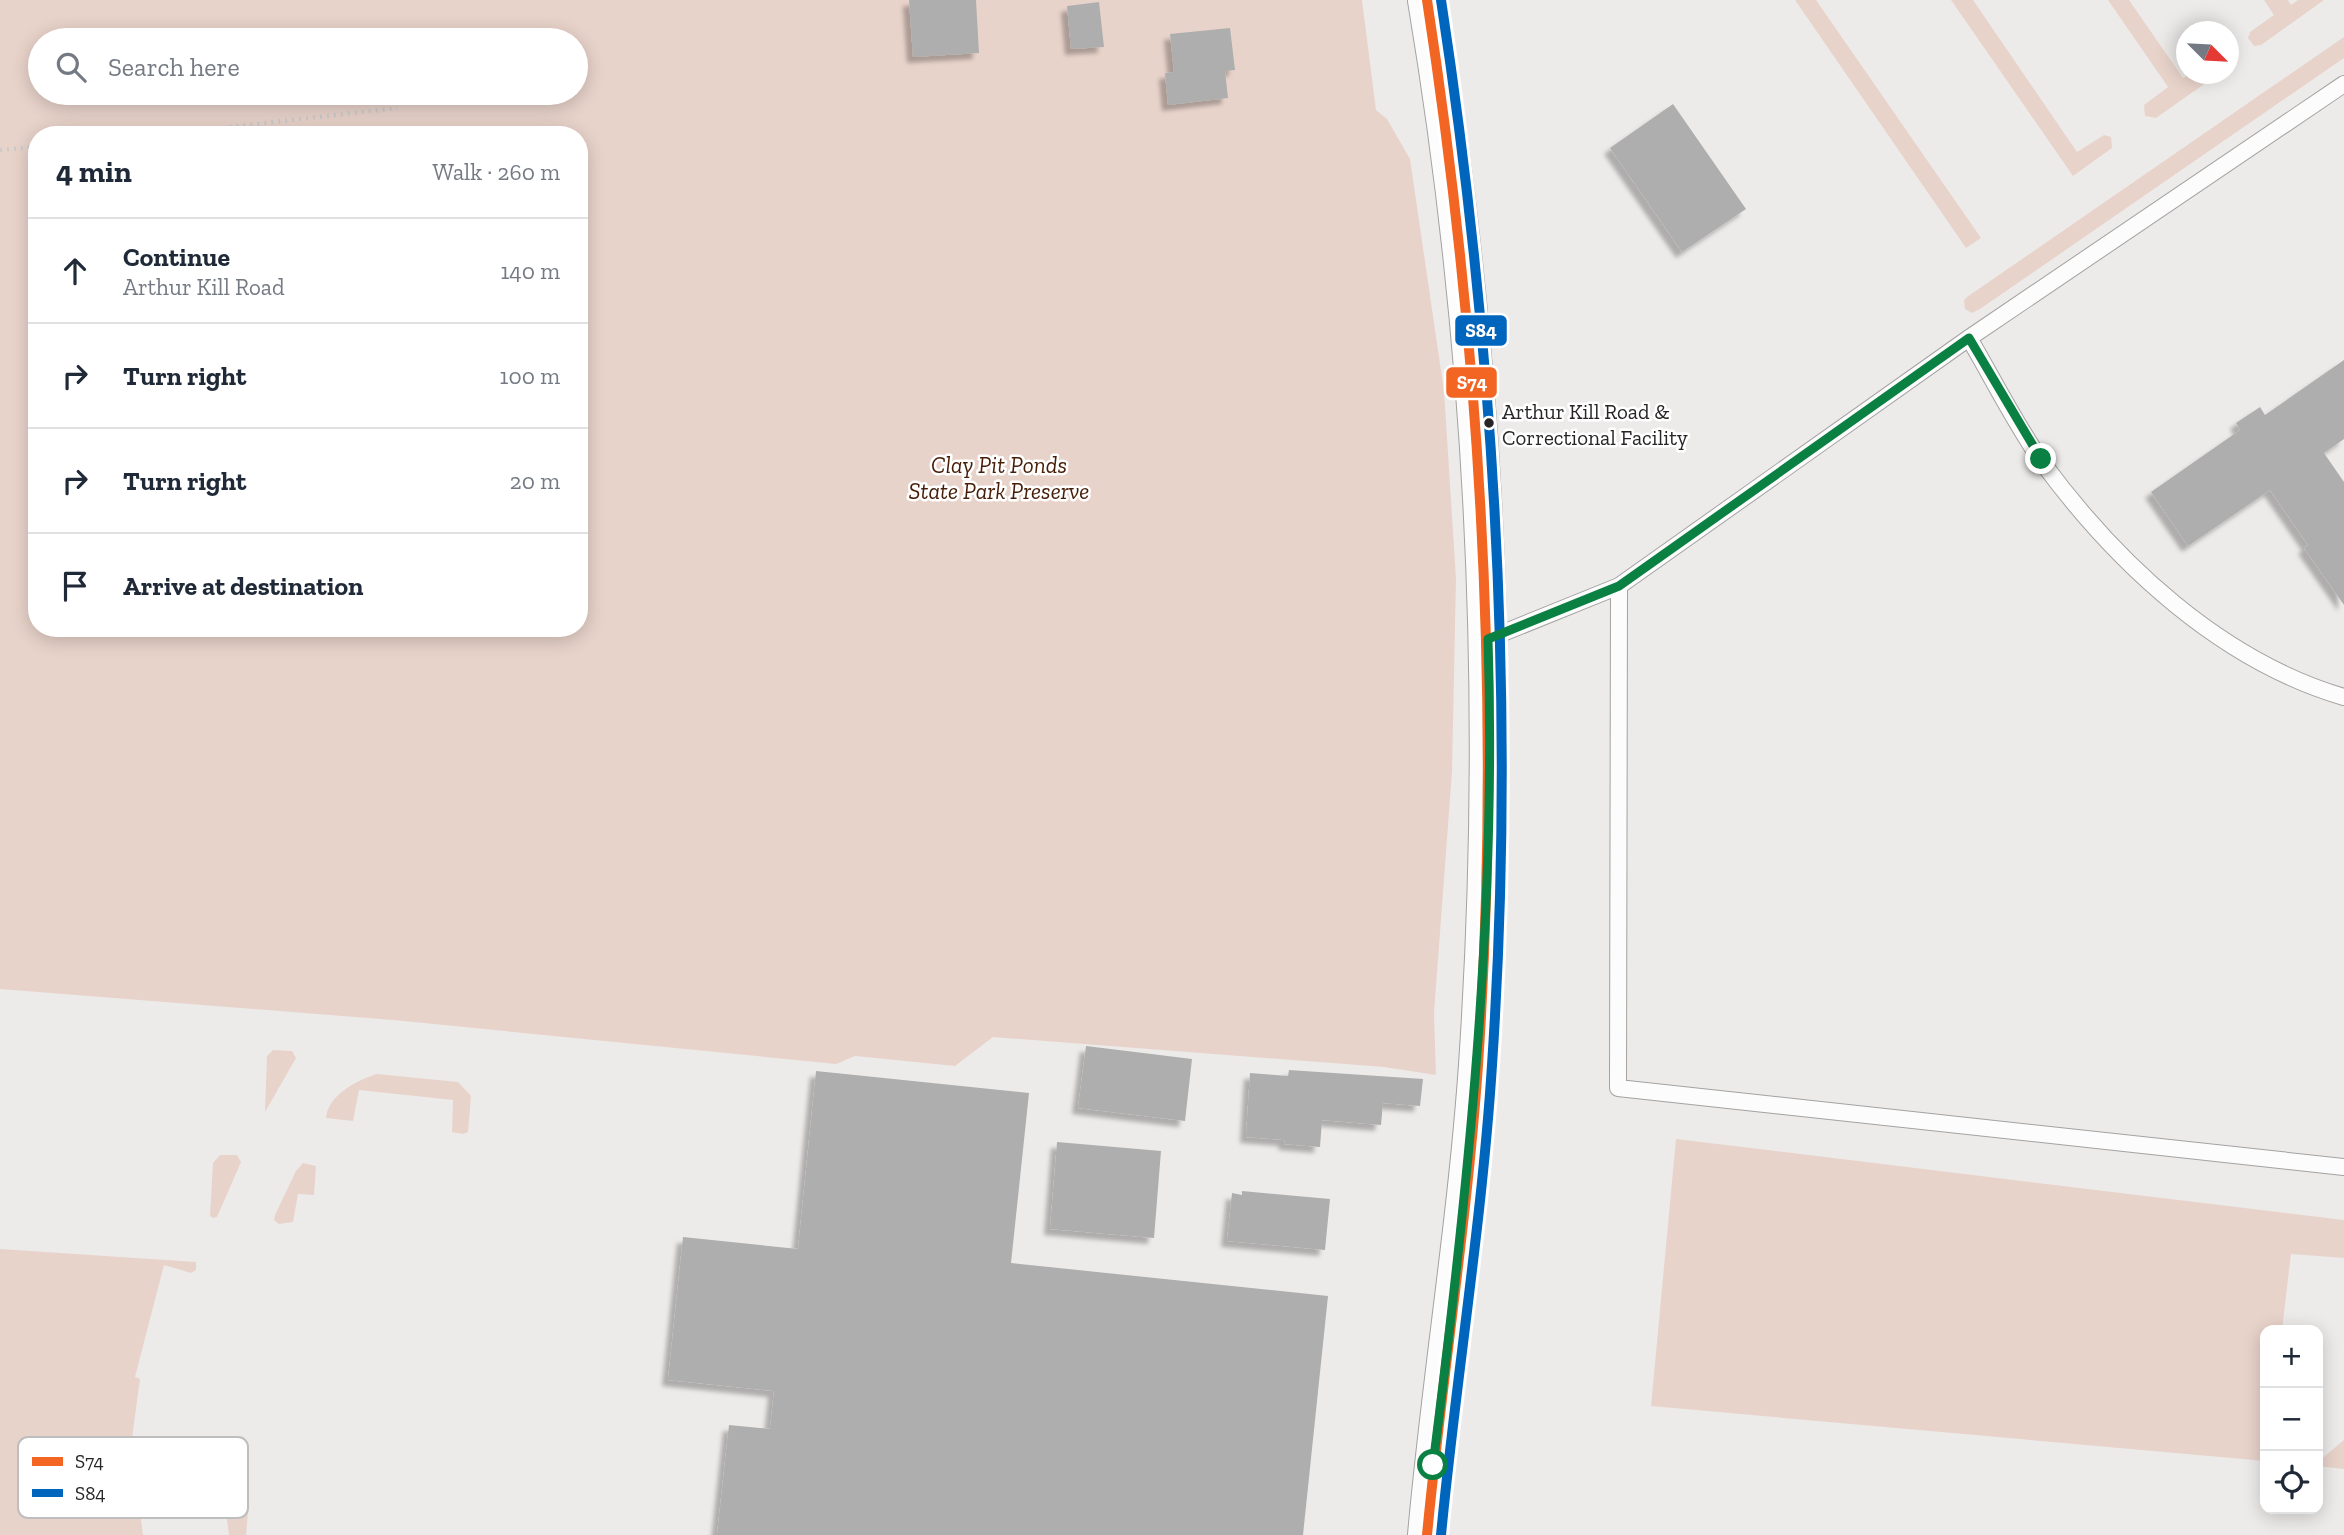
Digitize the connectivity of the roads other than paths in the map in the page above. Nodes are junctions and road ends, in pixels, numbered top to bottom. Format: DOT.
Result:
graph roads {
  1 [pos="1427,0"];
  2 [pos="2344,84"];
  3 [pos="1969,338"];
  4 [pos="1619,586"];
  5 [pos="1488,639"];
  6 [pos="2344,697"];
  7 [pos="2344,1167"];
  8 [pos="1427,1535"];
  1 -- 5 [label="street"];
  2 -- 3 [label="lane"];
  3 -- 4 [label="lane"];
  3 -- 6 [label="lane"];
  4 -- 5 [label="lane"];
  4 -- 7 [label="lane"];
  5 -- 8 [label="street"];
}
